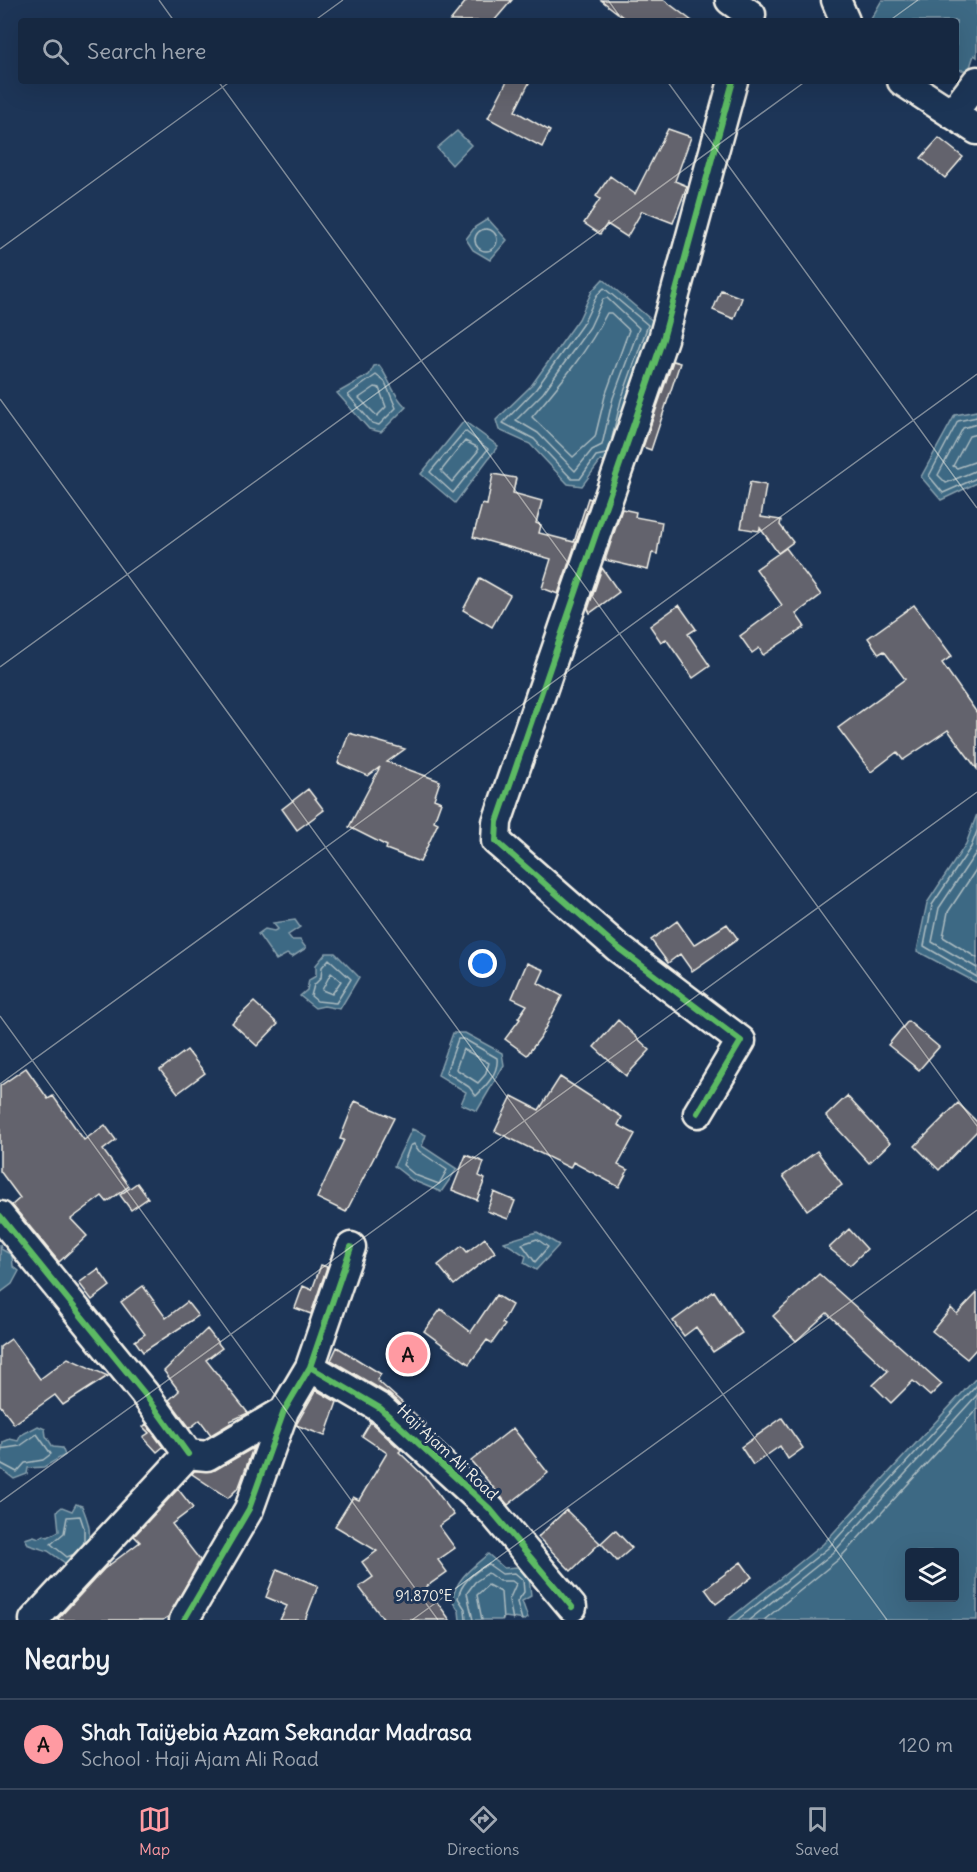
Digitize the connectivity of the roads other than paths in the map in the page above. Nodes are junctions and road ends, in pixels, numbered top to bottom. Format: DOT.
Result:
graph roads {
  1 [pos="730,0"];
  2 [pos="836,0"];
  3 [pos="750,18"];
  4 [pos="844,18"];
  5 [pos="977,81"];
  6 [pos="732,84"];
  7 [pos="906,84"];
  8 [pos="951,114"];
  9 [pos="977,130"];
  10 [pos="698,1113"];
  11 [pos="0,1216"];
  12 [pos="351,1247"];
  13 [pos="310,1367"];
  14 [pos="284,1412"];
  15 [pos="188,1454"];
  16 [pos="572,1607"];
  17 [pos="34,1620"];
  18 [pos="184,1620"];
  1 -- 3 [label="street"];
  2 -- 4 [label="street"];
  5 -- 8 [label="street"];
  6 -- 10 [label="street"];
  7 -- 8 [label="street"];
  8 -- 9 [label="street"];
  11 -- 15 [label="street"];
  12 -- 13 [label="street"];
  13 -- 14 [label="street"];
  13 -- 16 [label="street, Haji Ajam Ali Road"];
  14 -- 15 [label="street"];
  14 -- 18 [label="street"];
  15 -- 17 [label="street"];
}
